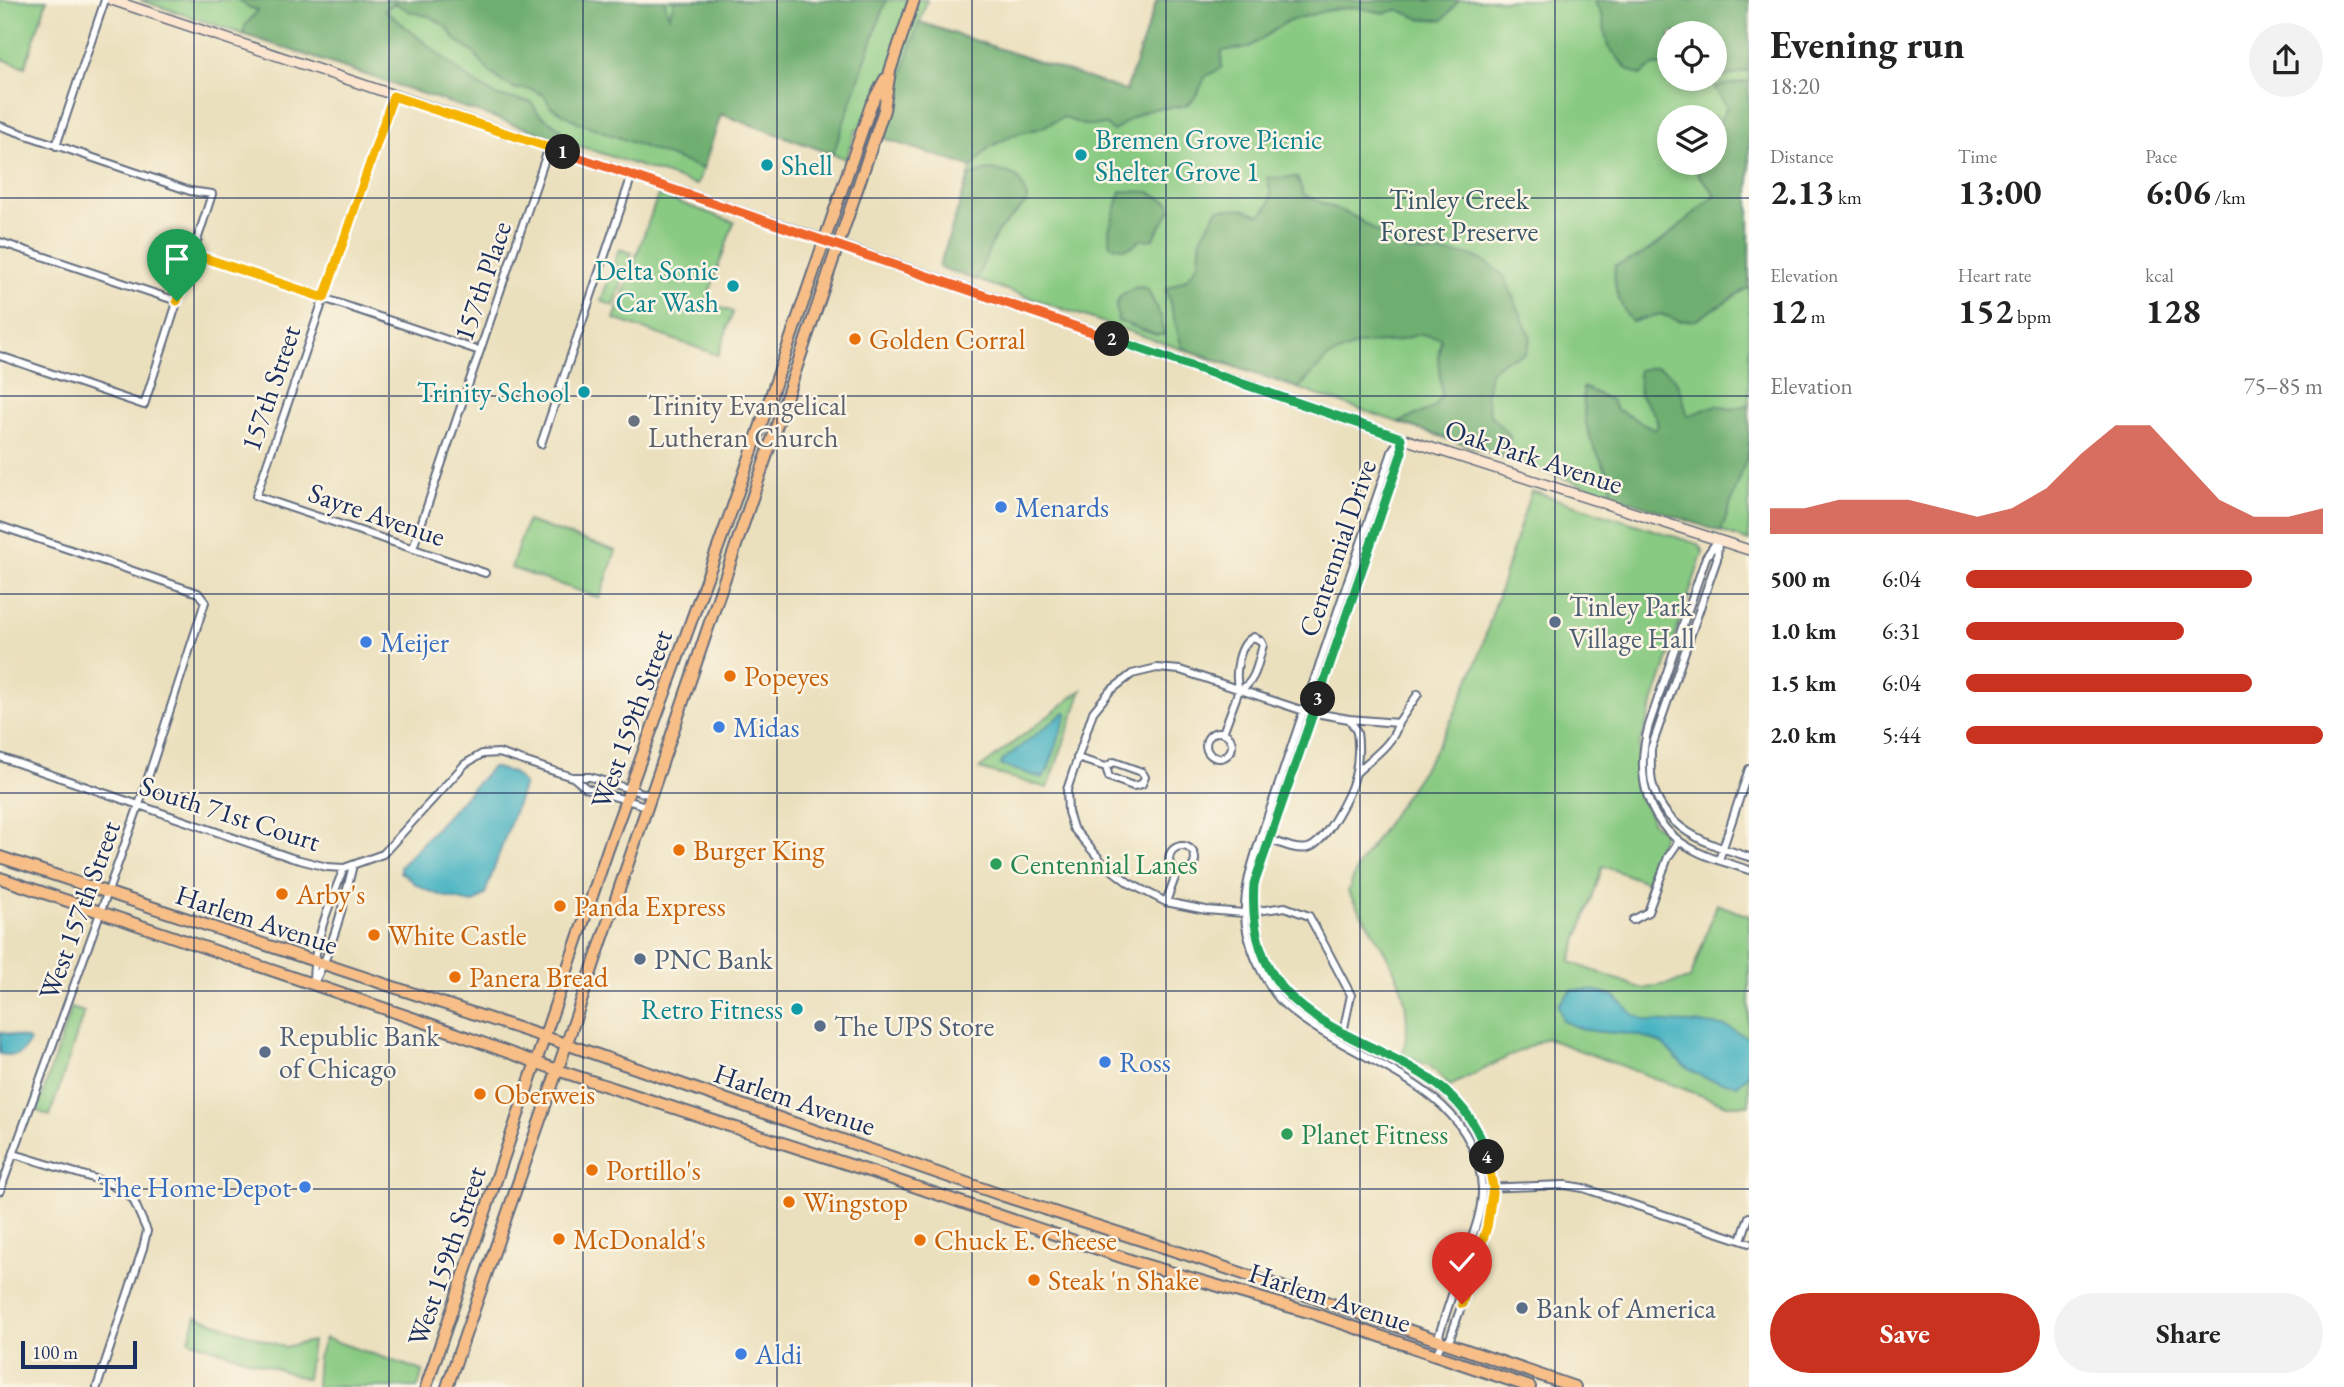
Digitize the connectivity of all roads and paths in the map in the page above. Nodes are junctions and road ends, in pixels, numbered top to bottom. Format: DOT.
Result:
graph roads {
  1 [pos="105,0"];
  2 [pos="112,0"];
  3 [pos="914,0"];
  4 [pos="890,71"];
  5 [pos="393,96"];
  6 [pos="0,126"];
  7 [pos="56,146"];
  8 [pos="549,147"];
  9 [pos="632,176"];
  10 [pos="824,240"];
  11 [pos="0,242"];
  12 [pos="837,244"];
  13 [pos="193,254"];
  14 [pos="324,298"];
  15 [pos="177,301"];
  16 [pos="480,351"];
  17 [pos="0,356"];
  18 [pos="1401,438"];
  19 [pos="541,444"];
  20 [pos="256,496"];
  21 [pos="0,526"];
  22 [pos="1718,540"];
  23 [pos="413,548"];
  24 [pos="1749,550"];
  25 [pos="485,573"];
  26 [pos="1239,690"];
  27 [pos="1418,695"];
  28 [pos="1304,710"];
  29 [pos="1314,712"];
  30 [pos="1349,719"];
  31 [pos="1398,723"];
  32 [pos="1650,725"];
  33 [pos="1658,727"];
  34 [pos="1223,733"];
  35 [pos="0,757"];
  36 [pos="1077,758"];
  37 [pos="1106,768"];
  38 [pos="1749,769"];
  39 [pos="1356,773"];
  40 [pos="572,777"];
  41 [pos="628,794"];
  42 [pos="648,801"];
  43 [pos="139,805"];
  44 [pos="1261,836"];
  45 [pos="1270,839"];
  46 [pos="1679,841"];
  47 [pos="1722,848"];
  48 [pos="0,857"];
  49 [pos="1749,857"];
  50 [pos="1718,860"];
  51 [pos="353,865"];
  52 [pos="344,868"];
  53 [pos="1749,870"];
  54 [pos="1177,872"];
  55 [pos="0,878"];
  56 [pos="107,893"];
  57 [pos="1166,902"];
  58 [pos="100,912"];
  59 [pos="1248,913"];
  60 [pos="1633,920"];
  61 [pos="318,963"];
  62 [pos="313,985"];
  63 [pos="1343,1032"];
  64 [pos="545,1037"];
  65 [pos="566,1044"];
  66 [pos="536,1062"];
  67 [pos="557,1070"];
  68 [pos="14,1154"];
  69 [pos="1493,1187"];
  70 [pos="1482,1188"];
  71 [pos="0,1191"];
  72 [pos="1749,1217"];
  73 [pos="1741,1240"];
  74 [pos="1749,1243"];
  75 [pos="1442,1342"];
  76 [pos="1436,1355"];
  77 [pos="97,1387"];
  78 [pos="426,1387"];
  79 [pos="447,1387"];
  80 [pos="1531,1387"];
  81 [pos="1574,1387"];
  1 -- 7 [label="street"];
  2 -- 5 [label="street, Oak Park Avenue"];
  3 -- 4 [label="main road, West 159th Street"];
  4 -- 10 [label="main road, West 159th Street"];
  4 -- 12 [label="main road, West 159th Street"];
  5 -- 8 [label="street, Oak Park Avenue"];
  5 -- 14 [label="street, 157th Street"];
  6 -- 7 [label="street"];
  7 -- 13 [label="street"];
  8 -- 9 [label="street, Oak Park Avenue"];
  8 -- 16 [label="street, 157th Place"];
  9 -- 10 [label="street, Oak Park Avenue"];
  9 -- 19 [label="street"];
  10 -- 12 [label="street, Oak Park Avenue"];
  10 -- 41 [label="main road, West 159th Street"];
  11 -- 15 [label="street"];
  12 -- 18 [label="street, Oak Park Avenue"];
  12 -- 42 [label="main road, West 159th Street"];
  13 -- 14 [label="street"];
  13 -- 15 [label="street"];
  14 -- 16 [label="street"];
  14 -- 20 [label="street, 157th Street"];
  15 -- 17 [label="street"];
  16 -- 23 [label="street, 157th Place"];
  18 -- 22 [label="street, Oak Park Avenue"];
  18 -- 28 [label="street, Centennial Drive"];
  18 -- 29 [label="street, Centennial Drive"];
  20 -- 23 [label="street, Sayre Avenue"];
  21 -- 43 [label="street, West 157th Street"];
  22 -- 24 [label="street, Oak Park Avenue"];
  22 -- 32 [label="street"];
  22 -- 33 [label="street"];
  23 -- 25 [label="street, Sayre Avenue"];
  26 -- 26 [label="street"];
  26 -- 28 [label="street"];
  26 -- 34 [label="street"];
  26 -- 36 [label="street"];
  27 -- 31 [label="street"];
  28 -- 29 [label="street"];
  28 -- 44 [label="street, Centennial Drive"];
  29 -- 30 [label="street"];
  29 -- 45 [label="street, Centennial Drive"];
  30 -- 31 [label="street"];
  30 -- 39 [label="street"];
  31 -- 39 [label="street"];
  32 -- 33 [label="street"];
  32 -- 46 [label="street"];
  33 -- 47 [label="street"];
  34 -- 34 [label="street"];
  35 -- 43 [label="street, South 71st Court"];
  36 -- 37 [label="street"];
  36 -- 57 [label="street"];
  37 -- 37 [label="street"];
  38 -- 47 [label="street"];
  39 -- 45 [label="street"];
  40 -- 41 [label="street, South 71st Court"];
  40 -- 41 [label="street, South 71st Court"];
  40 -- 51 [label="street, South 71st Court"];
  41 -- 42 [label="street, South 71st Court"];
  41 -- 42 [label="street, South 71st Court"];
  41 -- 64 [label="main road, West 159th Street"];
  42 -- 65 [label="main road, West 159th Street"];
  43 -- 52 [label="street, South 71st Court"];
  43 -- 56 [label="street, West 157th Street"];
  44 -- 45 [label="street"];
  44 -- 59 [label="street, Centennial Drive"];
  45 -- 59 [label="street, Centennial Drive"];
  46 -- 50 [label="street"];
  46 -- 60 [label="street"];
  47 -- 49 [label="street"];
  47 -- 50 [label="street"];
  48 -- 56 [label="main road, Harlem Avenue"];
  50 -- 53 [label="street"];
  51 -- 52 [label="street, South 71st Court"];
  51 -- 61 [label="street"];
  52 -- 61 [label="street"];
  54 -- 54 [label="street"];
  54 -- 57 [label="street"];
  55 -- 58 [label="main road, Harlem Avenue"];
  56 -- 58 [label="street, West 157th Street"];
  56 -- 61 [label="main road, Harlem Avenue"];
  57 -- 59 [label="street"];
  58 -- 62 [label="main road, Harlem Avenue"];
  58 -- 68 [label="street, West 157th Street"];
  59 -- 63 [label="street, Centennial Drive"];
  59 -- 63 [label="street"];
  59 -- 70 [label="street, Centennial Drive"];
  61 -- 62 [label="street"];
  61 -- 62 [label="street"];
  61 -- 64 [label="main road, Harlem Avenue"];
  62 -- 66 [label="main road, Harlem Avenue"];
  63 -- 69 [label="street, Centennial Drive"];
  64 -- 65 [label="main road, Harlem Avenue"];
  64 -- 66 [label="main road, West 159th Street"];
  65 -- 67 [label="main road, West 159th Street"];
  65 -- 75 [label="main road, Harlem Avenue"];
  66 -- 67 [label="main road, Harlem Avenue"];
  66 -- 78 [label="main road, West 159th Street"];
  67 -- 76 [label="main road, Harlem Avenue"];
  67 -- 79 [label="main road, West 159th Street"];
  68 -- 71 [label="street, West 157th Street"];
  68 -- 77 [label="street"];
  69 -- 70 [label="street"];
  69 -- 73 [label="street"];
  69 -- 75 [label="street"];
  70 -- 75 [label="street, Centennial Drive"];
  72 -- 73 [label="street"];
  73 -- 74 [label="street"];
  75 -- 76 [label="street"];
  75 -- 81 [label="main road, Harlem Avenue"];
  76 -- 80 [label="main road, Harlem Avenue"];
}
